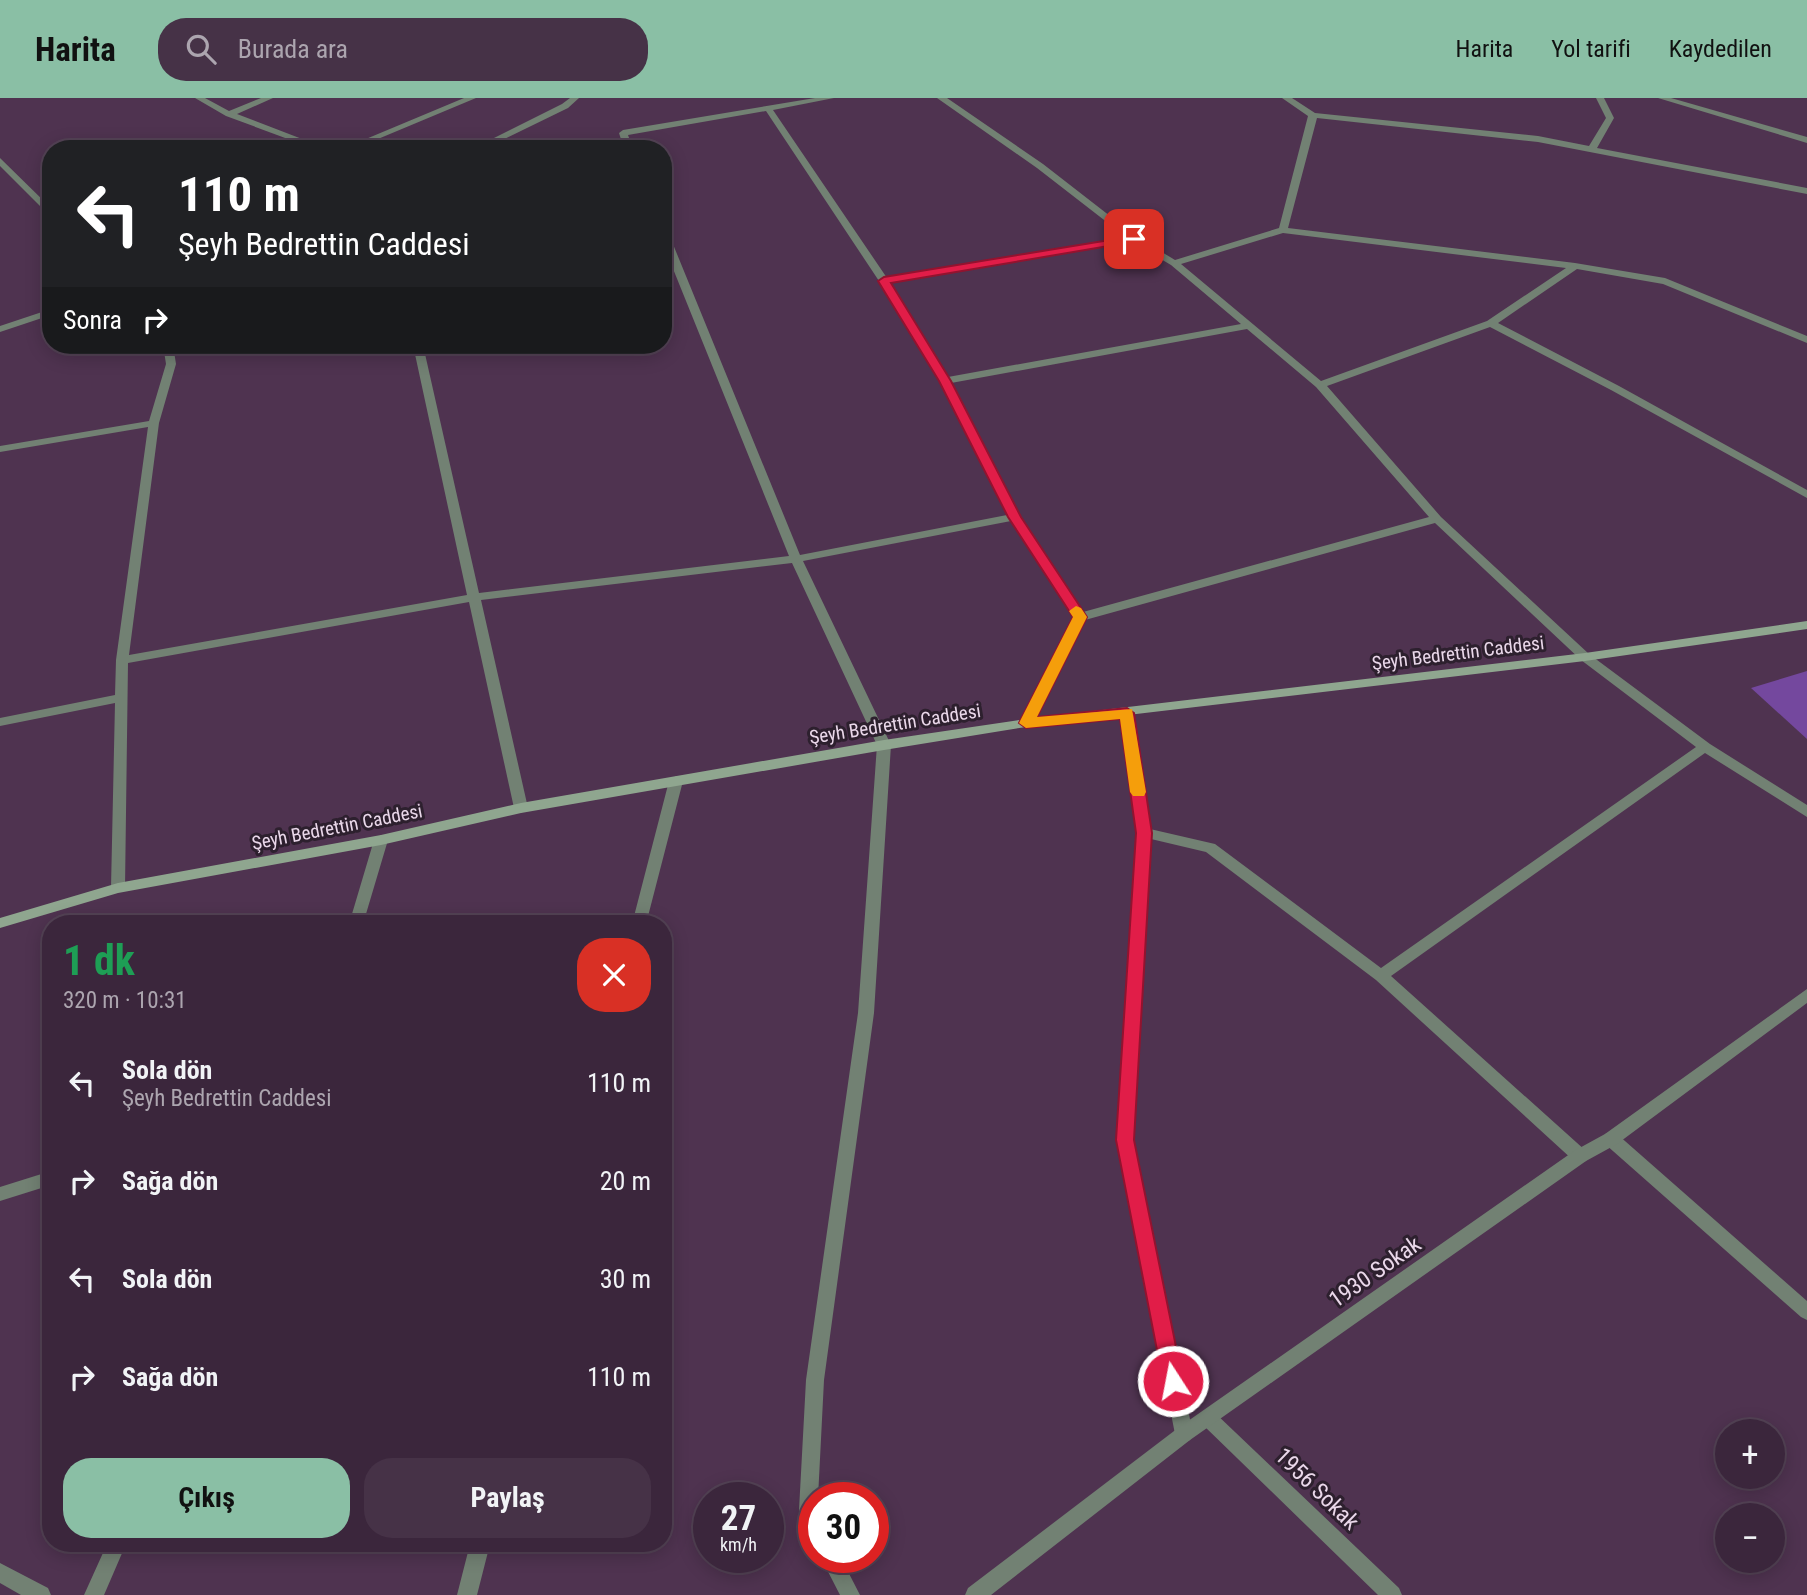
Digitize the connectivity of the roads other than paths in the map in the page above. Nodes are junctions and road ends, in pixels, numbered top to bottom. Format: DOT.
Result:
graph roads {
  1 [pos="199,98"];
  2 [pos="269,98"];
  3 [pos="472,98"];
  4 [pos="575,98"];
  5 [pos="830,98"];
  6 [pos="1286,98"];
  7 [pos="1600,98"];
  8 [pos="1662,98"];
  9 [pos="1697,98"];
  10 [pos="947,99"];
  11 [pos="1682,102"];
  12 [pos="767,107"];
  13 [pos="229,114"];
  14 [pos="1312,115"];
  15 [pos="300,140"];
  16 [pos="368,140"];
  17 [pos="495,140"];
  18 [pos="626,140"];
  19 [pos="1807,140"];
  20 [pos="1592,148"];
  21 [pos="0,161"];
  22 [pos="1807,191"];
  23 [pos="42,205"];
  24 [pos="1283,230"];
  25 [pos="1134,239"];
  26 [pos="672,254"];
  27 [pos="1174,263"];
  28 [pos="1575,266"];
  29 [pos="884,281"];
  30 [pos="42,315"];
  31 [pos="1491,323"];
  32 [pos="1249,326"];
  33 [pos="0,329"];
  34 [pos="1805,337"];
  35 [pos="170,354"];
  36 [pos="420,354"];
  37 [pos="945,381"];
  38 [pos="1320,385"];
  39 [pos="154,423"];
  40 [pos="0,449"];
  41 [pos="1807,495"];
  42 [pos="1014,517"];
  43 [pos="1437,519"];
  44 [pos="796,559"];
  45 [pos="475,597"];
  46 [pos="1080,617"];
  47 [pos="1807,625"];
  48 [pos="1585,657"];
  49 [pos="122,660"];
  50 [pos="120,698"];
  51 [pos="1127,713"];
  52 [pos="0,722"];
  53 [pos="1026,723"];
  54 [pos="884,745"];
  55 [pos="1705,747"];
  56 [pos="676,781"];
  57 [pos="520,808"];
  58 [pos="1807,812"];
  59 [pos="1144,833"];
  60 [pos="381,840"];
  61 [pos="118,888"];
  62 [pos="359,915"];
  63 [pos="641,915"];
  64 [pos="0,923"];
  65 [pos="1381,976"];
  66 [pos="1807,995"];
  67 [pos="1611,1139"];
  68 [pos="1580,1156"];
  69 [pos="42,1181"];
  70 [pos="0,1194"];
  71 [pos="1807,1311"];
  72 [pos="1208,1418"];
  73 [pos="1184,1434"];
  74 [pos="810,1482"];
  75 [pos="113,1552"];
  76 [pos="478,1552"];
  77 [pos="0,1573"];
  78 [pos="839,1573"];
  79 [pos="41,1595"];
  80 [pos="94,1595"];
  81 [pos="467,1595"];
  82 [pos="850,1595"];
  83 [pos="975,1595"];
  84 [pos="1392,1595"];
  1 -- 13 [label="street"];
  2 -- 13 [label="street"];
  3 -- 16 [label="street"];
  4 -- 17 [label="street"];
  5 -- 12 [label="street"];
  6 -- 14 [label="street"];
  7 -- 20 [label="street"];
  8 -- 11 [label="street"];
  9 -- 11 [label="street"];
  10 -- 25 [label="street"];
  11 -- 19 [label="street"];
  12 -- 18 [label="street"];
  12 -- 29 [label="street"];
  13 -- 15 [label="street"];
  14 -- 20 [label="street"];
  14 -- 24 [label="street"];
  20 -- 22 [label="street"];
  21 -- 23 [label="street"];
  24 -- 27 [label="street"];
  24 -- 28 [label="street"];
  25 -- 27 [label="street"];
  25 -- 29 [label="street"];
  26 -- 44 [label="street"];
  27 -- 32 [label="street"];
  28 -- 31 [label="street"];
  28 -- 34 [label="street"];
  29 -- 37 [label="street"];
  30 -- 33 [label="street"];
  31 -- 38 [label="street"];
  31 -- 41 [label="street"];
  32 -- 37 [label="street"];
  32 -- 38 [label="street"];
  35 -- 39 [label="street"];
  36 -- 45 [label="street"];
  37 -- 42 [label="street"];
  38 -- 43 [label="street"];
  39 -- 40 [label="street"];
  39 -- 49 [label="street"];
  42 -- 44 [label="street"];
  42 -- 46 [label="street"];
  43 -- 46 [label="street"];
  43 -- 48 [label="street"];
  44 -- 45 [label="street"];
  44 -- 54 [label="street"];
  45 -- 49 [label="street"];
  45 -- 57 [label="street"];
  46 -- 53 [label="street"];
  47 -- 48 [label="main road, Şeyh Bedrettin Caddesi"];
  48 -- 51 [label="main road, Şeyh Bedrettin Caddesi"];
  48 -- 55 [label="street"];
  49 -- 50 [label="street"];
  50 -- 52 [label="street"];
  50 -- 61 [label="street"];
  51 -- 53 [label="main road, Şeyh Bedrettin Caddesi"];
  51 -- 59 [label="street"];
  53 -- 54 [label="main road, Şeyh Bedrettin Caddesi"];
  54 -- 56 [label="main road, Şeyh Bedrettin Caddesi"];
  54 -- 74 [label="street"];
  55 -- 58 [label="street"];
  55 -- 65 [label="street"];
  56 -- 57 [label="main road, Şeyh Bedrettin Caddesi"];
  56 -- 63 [label="street"];
  57 -- 60 [label="main road, Şeyh Bedrettin Caddesi"];
  59 -- 65 [label="street"];
  59 -- 73 [label="street"];
  60 -- 61 [label="main road, Şeyh Bedrettin Caddesi"];
  60 -- 62 [label="street"];
  61 -- 64 [label="main road, Şeyh Bedrettin Caddesi"];
  65 -- 68 [label="street"];
  66 -- 67 [label="street, 1930 Sokak"];
  67 -- 68 [label="street, 1930 Sokak"];
  67 -- 71 [label="street"];
  68 -- 72 [label="street, 1930 Sokak"];
  69 -- 70 [label="street"];
  72 -- 73 [label="street, 1930 Sokak"];
  72 -- 84 [label="street, 1956 Sokak"];
  73 -- 83 [label="street, 1930 Sokak"];
  75 -- 80 [label="street"];
  76 -- 81 [label="street"];
  77 -- 79 [label="street"];
  78 -- 82 [label="street"];
}
